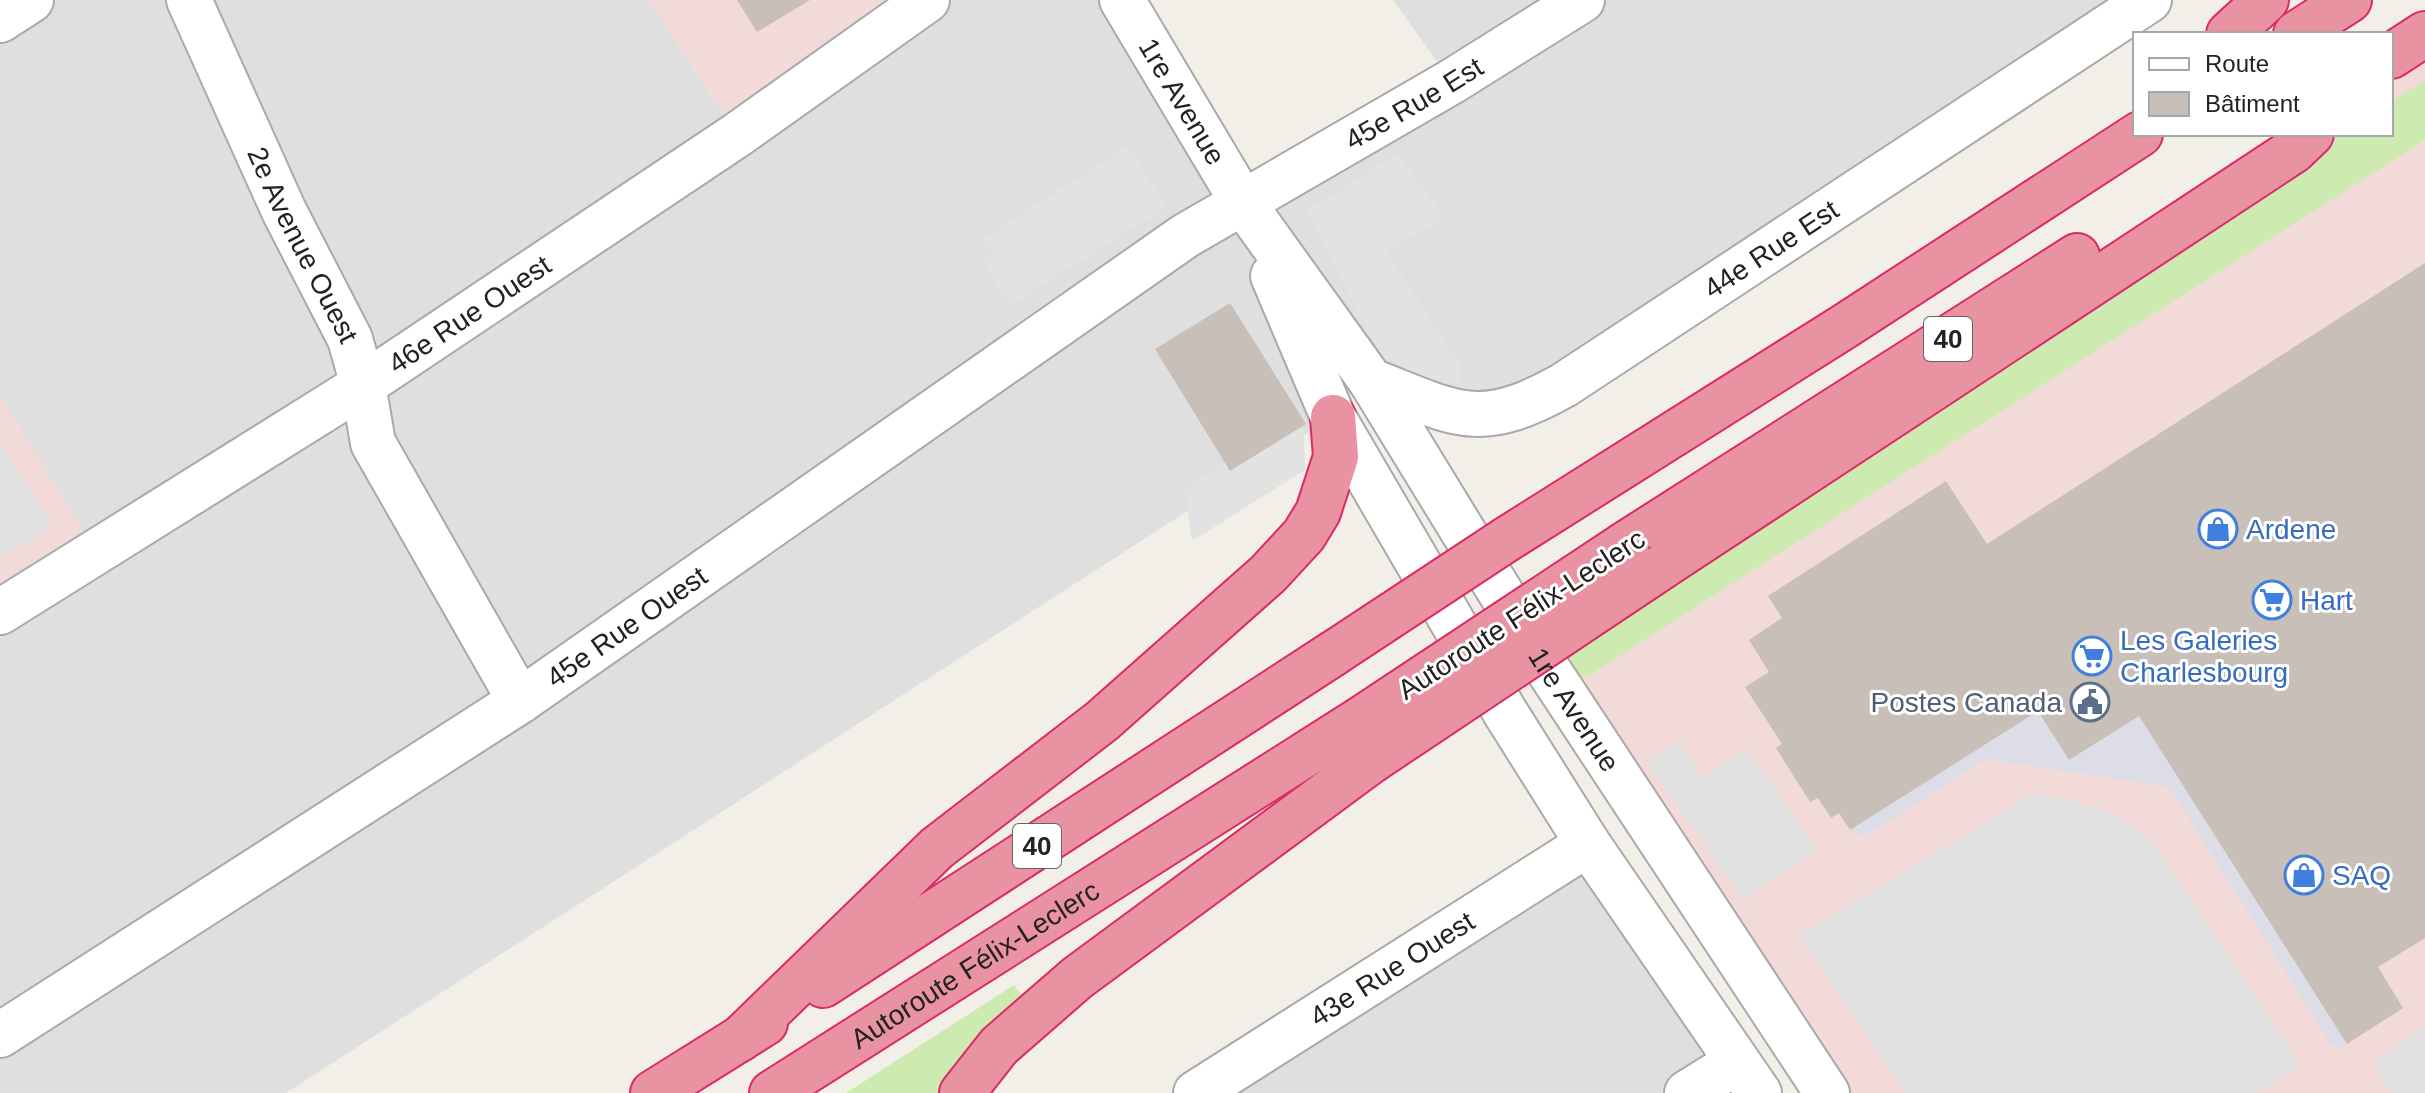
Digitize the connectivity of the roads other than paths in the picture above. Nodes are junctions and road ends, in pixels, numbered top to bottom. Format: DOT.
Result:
graph roads {
  1 [pos="31,0"];
  2 [pos="189,0"];
  3 [pos="927,0"];
  4 [pos="1122,0"];
  5 [pos="1582,0"];
  6 [pos="2149,0"];
  7 [pos="2266,0"];
  8 [pos="2349,0"];
  9 [pos="0,20"];
  10 [pos="2231,32"];
  11 [pos="2299,32"];
  12 [pos="2133,127"];
  13 [pos="2137,136"];
  14 [pos="2266,136"];
  15 [pos="2309,136"];
  16 [pos="2099,161"];
  17 [pos="1243,203"];
  18 [pos="1371,381"];
  19 [pos="363,385"];
  20 [pos="1333,417"];
  21 [pos="1645,554"];
  22 [pos="0,612"];
  23 [pos="520,701"];
  24 [pos="1365,741"];
  25 [pos="1588,844"];
  26 [pos="0,1035"];
  27 [pos="740,1039"];
  28 [pos="1748,1077"];
  29 [pos="653,1093"];
  30 [pos="772,1093"];
  31 [pos="962,1093"];
  32 [pos="1196,1093"];
  33 [pos="1687,1093"];
  34 [pos="1827,1093"];
  1 -- 9 [label="street"];
  2 -- 19 [label="street, 2e Avenue Ouest"];
  3 -- 19 [label="street, 46e Rue Ouest"];
  4 -- 17 [label="street, 1re Avenue"];
  5 -- 17 [label="street, 45e Rue Est"];
  6 -- 18 [label="street, 44e Rue Est"];
  7 -- 10 [label="highway"];
  8 -- 11 [label="highway"];
  12 -- 16 [label="highway"];
  13 -- 16 [label="highway, 40"];
  14 -- 21 [label="highway, Autoroute Félix-Leclerc / 40"];
  15 -- 21 [label="highway"];
  16 -- 27 [label="highway, 40, bridge"];
  17 -- 18 [label="street, 1re Avenue"];
  17 -- 20 [label="street, 1re Avenue"];
  17 -- 23 [label="street, 45e Rue Ouest"];
  18 -- 34 [label="street, 1re Avenue"];
  19 -- 22 [label="street, 46e Rue Ouest"];
  19 -- 23 [label="street, 2e Avenue Ouest"];
  20 -- 25 [label="street, 1re Avenue"];
  20 -- 27 [label="highway"];
  21 -- 24 [label="highway, Autoroute Félix-Leclerc / 40, bridge"];
  23 -- 26 [label="street, 45e Rue Ouest"];
  24 -- 30 [label="highway, Autoroute Félix-Leclerc / 40"];
  24 -- 31 [label="highway"];
  25 -- 28 [label="street, 1re Avenue"];
  25 -- 32 [label="street, 43e Rue Ouest"];
  27 -- 29 [label="highway, 40"];
  28 -- 33 [label="street"];
}
